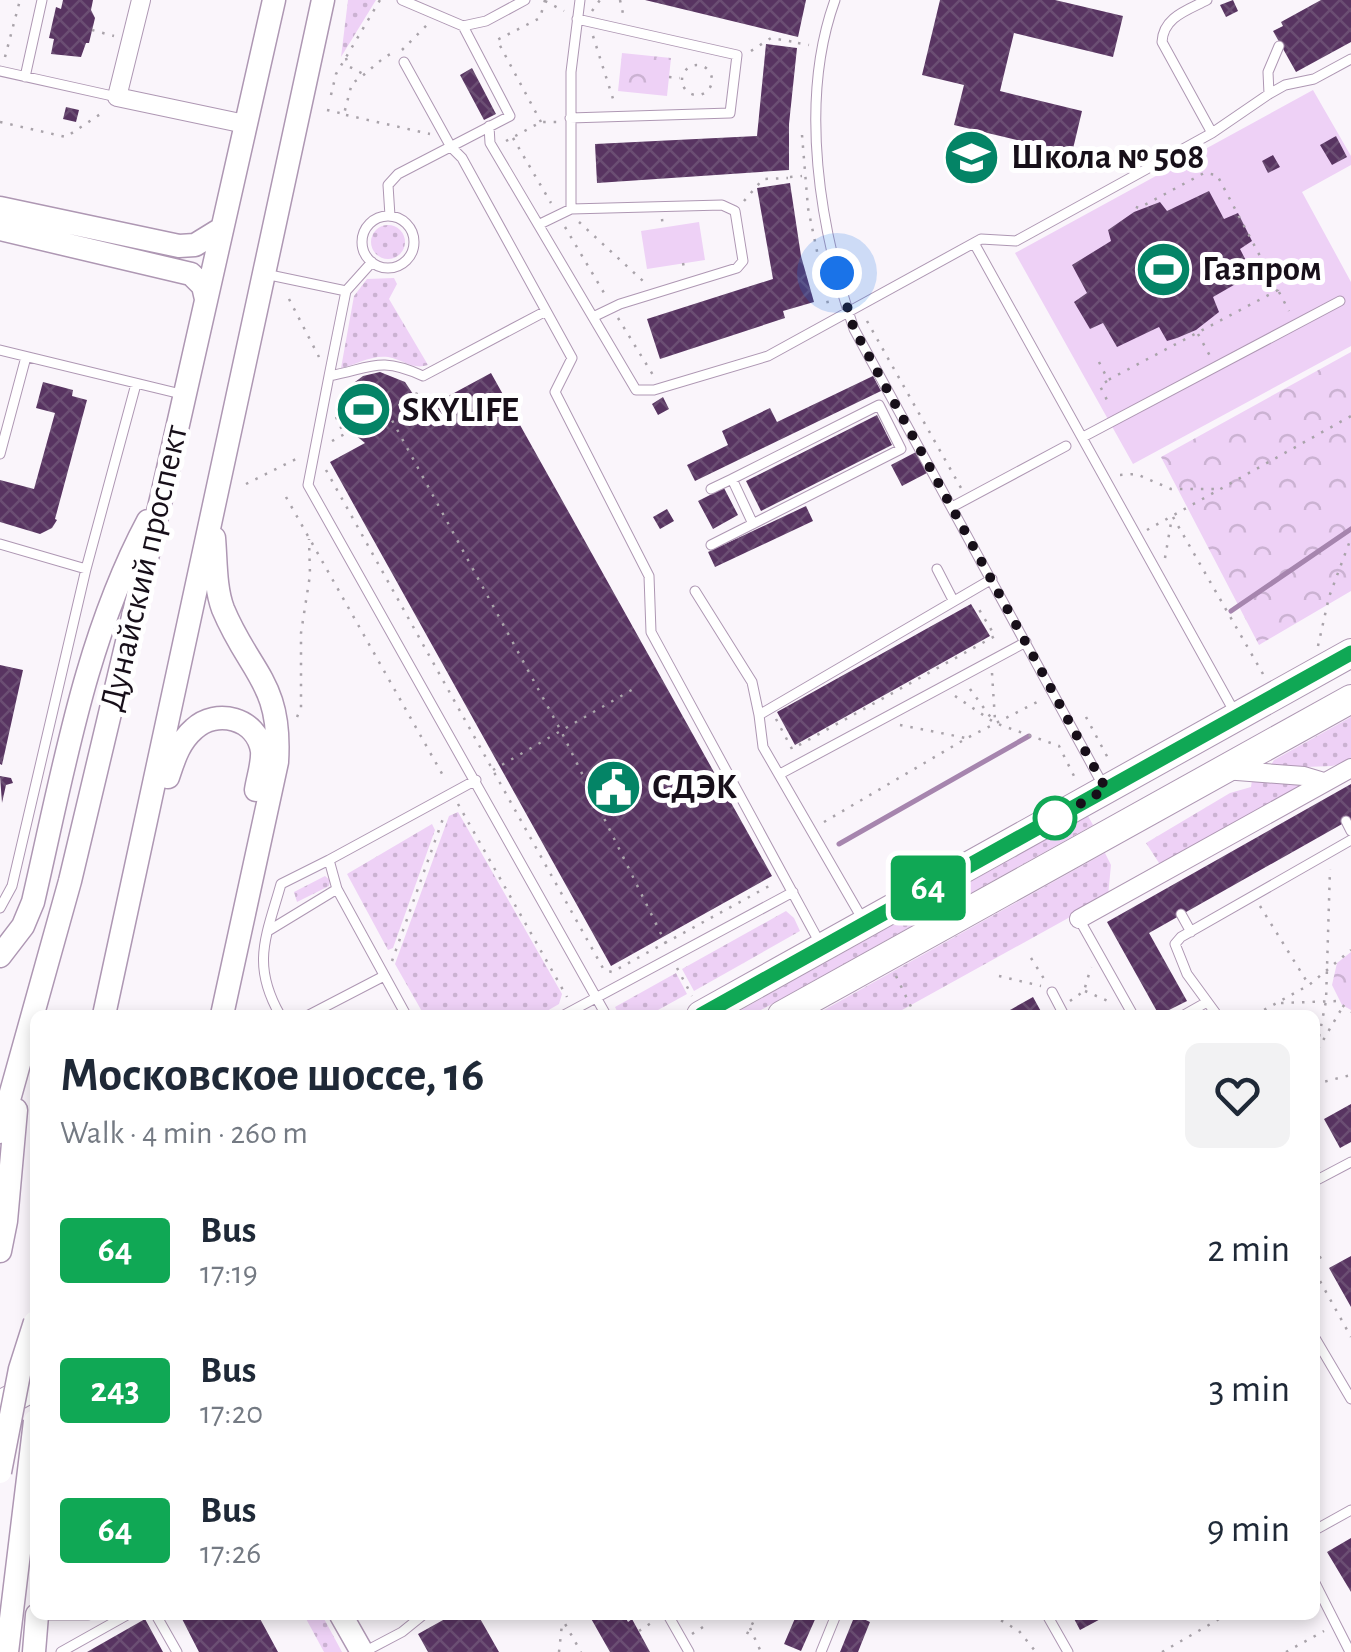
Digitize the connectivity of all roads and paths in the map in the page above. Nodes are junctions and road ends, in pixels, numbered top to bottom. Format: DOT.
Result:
graph roads {
  1 [pos="20,0"];
  2 [pos="42,0"];
  3 [pos="140,0"];
  4 [pos="274,0"];
  5 [pos="323,0"];
  6 [pos="380,0"];
  7 [pos="402,0"];
  8 [pos="525,0"];
  9 [pos="544,0"];
  10 [pos="580,0"];
  11 [pos="600,0"];
  12 [pos="620,0"];
  13 [pos="835,0"];
  14 [pos="1207,0"];
  15 [pos="437,15"];
  16 [pos="582,18"];
  17 [pos="463,26"];
  18 [pos="626,29"];
  19 [pos="92,30"];
  20 [pos="114,36"];
  21 [pos="810,45"];
  22 [pos="1279,46"];
  23 [pos="737,55"];
  24 [pos="346,58"];
  25 [pos="1351,59"];
  26 [pos="404,62"];
  27 [pos="1,71"];
  28 [pos="366,75"];
  29 [pos="25,77"];
  30 [pos="668,77"];
  31 [pos="682,78"];
  32 [pos="1269,94"];
  33 [pos="330,96"];
  34 [pos="116,101"];
  35 [pos="327,110"];
  36 [pos="344,114"];
  37 [pos="619,116"];
  38 [pos="570,120"];
  39 [pos="0,122"];
  40 [pos="541,122"];
  41 [pos="245,124"];
  42 [pos="489,126"];
  43 [pos="1212,133"];
  44 [pos="449,142"];
  45 [pos="490,143"];
  46 [pos="803,176"];
  47 [pos="1130,205"];
  48 [pos="0,208"];
  49 [pos="571,209"];
  50 [pos="736,211"];
  51 [pos="390,216"];
  52 [pos="540,224"];
  53 [pos="0,229"];
  54 [pos="222,230"];
  55 [pos="974,243"];
  56 [pos="372,262"];
  57 [pos="263,273"];
  58 [pos="346,290"];
  59 [pos="1278,290"];
  60 [pos="655,292"];
  61 [pos="288,299"];
  62 [pos="206,300"];
  63 [pos="1340,301"];
  64 [pos="860,306"];
  65 [pos="546,310"];
  66 [pos="848,312"];
  67 [pos="593,317"];
  68 [pos="1296,324"];
  69 [pos="1198,334"];
  70 [pos="0,350"];
  71 [pos="26,356"];
  72 [pos="1099,362"];
  73 [pos="1216,366"];
  74 [pos="326,371"];
  75 [pos="1108,380"];
  76 [pos="136,384"];
  77 [pos="184,395"];
  78 [pos="415,397"];
  79 [pos="333,410"];
  80 [pos="387,410"];
  81 [pos="1110,411"];
  82 [pos="1351,416"];
  83 [pos="906,424"];
  84 [pos="329,427"];
  85 [pos="892,430"];
  86 [pos="1083,437"];
  87 [pos="326,444"];
  88 [pos="1066,446"];
  89 [pos="0,454"];
  90 [pos="303,456"];
  91 [pos="324,467"];
  92 [pos="1105,477"];
  93 [pos="732,479"];
  94 [pos="246,484"];
  95 [pos="711,489"];
  96 [pos="1220,489"];
  97 [pos="164,491"];
  98 [pos="286,497"];
  99 [pos="967,498"];
  100 [pos="952,507"];
  101 [pos="211,510"];
  102 [pos="1173,515"];
  103 [pos="753,524"];
  104 [pos="1137,535"];
  105 [pos="310,538"];
  106 [pos="1351,538"];
  107 [pos="0,544"];
  108 [pos="711,545"];
  109 [pos="86,569"];
  110 [pos="937,569"];
  111 [pos="992,580"];
  112 [pos="695,590"];
  113 [pos="968,592"];
  114 [pos="953,600"];
  115 [pos="982,613"];
  116 [pos="982,622"];
  117 [pos="1026,642"];
  118 [pos="1318,648"];
  119 [pos="1351,653"];
  120 [pos="991,660"];
  121 [pos="1264,674"];
  122 [pos="960,676"];
  123 [pos="942,686"];
  124 [pos="635,688"];
  125 [pos="1054,693"];
  126 [pos="1351,699"];
  127 [pos="770,708"];
  128 [pos="759,715"];
  129 [pos="1237,716"];
  130 [pos="1086,717"];
  131 [pos="297,718"];
  132 [pos="880,722"];
  133 [pos="995,723"];
  134 [pos="561,731"];
  135 [pos="967,738"];
  136 [pos="1351,768"];
  137 [pos="492,770"];
  138 [pos="1224,770"];
  139 [pos="780,774"];
  140 [pos="1108,776"];
  141 [pos="476,780"];
  142 [pos="1078,782"];
  143 [pos="1327,787"];
  144 [pos="453,794"];
  145 [pos="429,821"];
  146 [pos="812,828"];
  147 [pos="1351,840"];
  148 [pos="140,850"];
  149 [pos="1330,852"];
  150 [pos="329,860"];
  151 [pos="771,885"];
  152 [pos="336,889"];
  153 [pos="793,892"];
  154 [pos="1254,896"];
  155 [pos="0,908"];
  156 [pos="1181,914"];
  157 [pos="1079,919"];
  158 [pos="864,923"];
  159 [pos="268,931"];
  160 [pos="1191,932"];
  161 [pos="663,937"];
  162 [pos="822,947"];
  163 [pos="383,950"];
  164 [pos="1351,950"];
  165 [pos="1097,951"];
  166 [pos="0,956"];
  167 [pos="1031,958"];
  168 [pos="678,968"];
  169 [pos="1326,973"];
  170 [pos="384,976"];
  171 [pos="999,976"];
  172 [pos="1309,985"];
  173 [pos="1084,990"];
  174 [pos="1052,992"];
  175 [pos="595,998"];
  176 [pos="1326,1001"];
  177 [pos="1207,1002"];
  178 [pos="1280,1003"];
  179 [pos="697,1006"];
  180 [pos="1342,1007"];
  181 [pos="34,1010"];
  182 [pos="105,1010"];
  183 [pos="208,1010"];
  184 [pos="223,1010"];
  185 [pos="278,1010"];
  186 [pos="319,1010"];
  187 [pos="403,1010"];
  188 [pos="574,1010"];
  189 [pos="603,1010"];
  190 [pos="791,1010"];
  191 [pos="1061,1010"];
  192 [pos="1064,1010"];
  193 [pos="1124,1010"];
  194 [pos="1130,1010"];
  195 [pos="1193,1010"];
  196 [pos="1213,1010"];
  197 [pos="1265,1010"];
  198 [pos="1351,1012"];
  199 [pos="30,1024"];
  200 [pos="1320,1033"];
  201 [pos="1320,1048"];
  202 [pos="21,1056"];
  203 [pos="1351,1075"];
  204 [pos="1320,1083"];
  205 [pos="0,1132"];
  206 [pos="1351,1162"];
  207 [pos="1320,1178"];
  208 [pos="0,1251"];
  209 [pos="1320,1281"];
  210 [pos="30,1337"];
  211 [pos="1351,1337"];
  212 [pos="1320,1346"];
  213 [pos="30,1389"];
  214 [pos="1351,1399"];
  215 [pos="0,1405"];
  216 [pos="30,1434"];
  217 [pos="0,1451"];
  218 [pos="30,1464"];
  219 [pos="0,1472"];
  220 [pos="1351,1510"];
  221 [pos="1320,1527"];
  222 [pos="1320,1592"];
  223 [pos="37,1620"];
  224 [pos="117,1620"];
  225 [pos="159,1620"];
  226 [pos="344,1620"];
  227 [pos="417,1620"];
  228 [pos="561,1620"];
  229 [pos="563,1620"];
  230 [pos="657,1620"];
  231 [pos="669,1620"];
  232 [pos="754,1620"];
  233 [pos="834,1620"];
  234 [pos="1000,1620"];
  235 [pos="1050,1620"];
  236 [pos="1217,1620"];
  237 [pos="1336,1624"];
  238 [pos="750,1628"];
  239 [pos="638,1631"];
  240 [pos="747,1634"];
  241 [pos="0,1648"];
  242 [pos="34,1649"];
  243 [pos="8,1652"];
  244 [pos="61,1652"];
  245 [pos="177,1652"];
  246 [pos="363,1652"];
  247 [pos="559,1652"];
  248 [pos="581,1652"];
  249 [pos="689,1652"];
  250 [pos="761,1652"];
  251 [pos="821,1652"];
  252 [pos="1036,1652"];
  253 [pos="1068,1652"];
  254 [pos="1162,1652"];
  255 [pos="1286,1652"];
  256 [pos="1350,1652"];
  1 -- 27 [label="path"];
  2 -- 29 [label="lane"];
  3 -- 34 [label="street"];
  4 -- 41 [label="main road, Дунайский проспект"];
  5 -- 57 [label="main road, Дунайский проспект"];
  6 -- 24 [label="path"];
  7 -- 15 [label="lane"];
  8 -- 17 [label="lane"];
  9 -- 16 [label="path"];
  9 -- 40 [label="path"];
  10 -- 16 [label="lane"];
  11 -- 16 [label="path"];
  12 -- 18 [label="path"];
  13 -- 66 [label="lane"];
  14 -- 43 [label="lane"];
  15 -- 17 [label="lane"];
  15 -- 28 [label="path"];
  16 -- 18 [label="lane"];
  16 -- 37 [label="path"];
  16 -- 38 [label="lane"];
  17 -- 42 [label="lane"];
  18 -- 23 [label="lane"];
  19 -- 20 [label="path"];
  21 -- 23 [label="path"];
  22 -- 32 [label="lane"];
  23 -- 37 [label="lane"];
  24 -- 28 [label="path"];
  24 -- 33 [label="path"];
  25 -- 32 [label="lane"];
  26 -- 44 [label="lane"];
  27 -- 29 [label="lane"];
  28 -- 36 [label="path"];
  29 -- 34 [label="lane"];
  30 -- 31 [label="path"];
  31 -- 31 [label="path"];
  32 -- 43 [label="lane"];
  34 -- 39 [label="path"];
  34 -- 41 [label="street"];
  35 -- 36 [label="path"];
  36 -- 44 [label="path"];
  37 -- 38 [label="lane"];
  38 -- 40 [label="path"];
  38 -- 49 [label="lane"];
  40 -- 45 [label="path"];
  41 -- 54 [label="main road, Дунайский проспект"];
  42 -- 44 [label="lane"];
  42 -- 45 [label="lane"];
  43 -- 55 [label="lane"];
  44 -- 51 [label="lane"];
  44 -- 65 [label="lane"];
  45 -- 52 [label="lane"];
  46 -- 50 [label="path"];
  47 -- 59 [label="path"];
  48 -- 54 [label="main road"];
  49 -- 50 [label="lane"];
  49 -- 52 [label="lane"];
  49 -- 60 [label="path"];
  50 -- 60 [label="lane"];
  51 -- 56 [label="lane"];
  51 -- 56 [label="lane"];
  52 -- 67 [label="lane"];
  53 -- 62 [label="main road"];
  54 -- 62 [label="main road, Дунайский проспект"];
  55 -- 64 [label="lane"];
  55 -- 86 [label="lane"];
  56 -- 58 [label="lane"];
  57 -- 58 [label="lane"];
  57 -- 101 [label="main road, Дунайский проспект"];
  58 -- 74 [label="lane"];
  59 -- 68 [label="path"];
  59 -- 69 [label="path"];
  60 -- 67 [label="lane"];
  61 -- 74 [label="path"];
  62 -- 77 [label="main road, Дунайский проспект"];
  63 -- 68 [label="lane"];
  64 -- 66 [label="lane"];
  64 -- 99 [label="path"];
  65 -- 74 [label="lane"];
  65 -- 153 [label="lane"];
  66 -- 67 [label="lane"];
  66 -- 83 [label="lane"];
  68 -- 73 [label="lane"];
  69 -- 73 [label="path"];
  69 -- 75 [label="path"];
  70 -- 71 [label="lane"];
  71 -- 76 [label="lane"];
  71 -- 89 [label="lane"];
  72 -- 75 [label="path"];
  73 -- 86 [label="lane"];
  74 -- 141 [label="lane"];
  75 -- 81 [label="path"];
  76 -- 77 [label="lane"];
  76 -- 109 [label="lane"];
  77 -- 97 [label="main road, Дунайский проспект"];
  78 -- 80 [label="path"];
  79 -- 84 [label="path"];
  80 -- 87 [label="path"];
  80 -- 134 [label="path"];
  82 -- 96 [label="path"];
  83 -- 85 [label="lane"];
  83 -- 100 [label="lane"];
  85 -- 93 [label="lane"];
  85 -- 103 [label="lane"];
  86 -- 92 [label="lane"];
  88 -- 99 [label="lane"];
  90 -- 94 [label="path"];
  91 -- 137 [label="path"];
  92 -- 96 [label="path"];
  92 -- 104 [label="lane"];
  93 -- 95 [label="lane"];
  93 -- 103 [label="lane"];
  96 -- 102 [label="path"];
  97 -- 166 [label="main road"];
  97 -- 181 [label="main road, Дунайский проспект"];
  98 -- 105 [label="path"];
  99 -- 100 [label="lane"];
  100 -- 111 [label="lane"];
  101 -- 148 [label="main road, Дунайский проспект"];
  101 -- 184 [label="main road"];
  102 -- 104 [label="path"];
  102 -- 121 [label="path"];
  103 -- 108 [label="lane"];
  104 -- 129 [label="lane"];
  105 -- 131 [label="path"];
  105 -- 144 [label="path"];
  106 -- 118 [label="path"];
  107 -- 109 [label="lane"];
  109 -- 155 [label="lane"];
  110 -- 114 [label="lane"];
  111 -- 113 [label="lane"];
  111 -- 117 [label="lane"];
  112 -- 128 [label="lane"];
  113 -- 114 [label="lane"];
  113 -- 115 [label="path"];
  114 -- 127 [label="lane"];
  115 -- 116 [label="path"];
  115 -- 127 [label="path"];
  117 -- 120 [label="lane"];
  117 -- 125 [label="lane"];
  119 -- 129 [label="main road"];
  120 -- 122 [label="lane"];
  120 -- 133 [label="path"];
  122 -- 123 [label="lane"];
  122 -- 133 [label="path"];
  123 -- 132 [label="lane"];
  123 -- 133 [label="path"];
  124 -- 134 [label="path"];
  125 -- 133 [label="path"];
  125 -- 140 [label="lane"];
  126 -- 138 [label="main road"];
  127 -- 128 [label="lane"];
  128 -- 139 [label="lane"];
  129 -- 140 [label="main road"];
  130 -- 140 [label="path"];
  132 -- 135 [label="path"];
  132 -- 139 [label="lane"];
  133 -- 135 [label="path"];
  133 -- 142 [label="path"];
  134 -- 137 [label="path"];
  134 -- 161 [label="path"];
  135 -- 146 [label="path"];
  136 -- 143 [label="street"];
  137 -- 151 [label="path"];
  138 -- 143 [label="street"];
  138 -- 190 [label="main road"];
  139 -- 146 [label="lane"];
  140 -- 158 [label="main road"];
  141 -- 144 [label="lane"];
  141 -- 175 [label="lane"];
  143 -- 157 [label="street"];
  144 -- 150 [label="lane"];
  144 -- 188 [label="path"];
  145 -- 163 [label="path"];
  146 -- 158 [label="lane"];
  147 -- 149 [label="lane"];
  148 -- 182 [label="main road, Дунайский проспект"];
  148 -- 183 [label="main road"];
  149 -- 154 [label="lane"];
  149 -- 169 [label="path"];
  150 -- 152 [label="lane"];
  150 -- 159 [label="lane"];
  152 -- 159 [label="lane"];
  152 -- 170 [label="lane"];
  153 -- 162 [label="lane"];
  153 -- 175 [label="lane"];
  154 -- 160 [label="lane"];
  154 -- 172 [label="path"];
  156 -- 160 [label="lane"];
  157 -- 165 [label="lane"];
  158 -- 162 [label="main road"];
  159 -- 185 [label="lane"];
  160 -- 177 [label="lane"];
  162 -- 179 [label="main road"];
  164 -- 169 [label="path"];
  165 -- 173 [label="path"];
  165 -- 194 [label="lane"];
  167 -- 171 [label="path"];
  168 -- 179 [label="path"];
  169 -- 172 [label="path"];
  169 -- 176 [label="path"];
  170 -- 186 [label="lane"];
  170 -- 187 [label="lane"];
  172 -- 178 [label="path"];
  173 -- 192 [label="path"];
  173 -- 193 [label="path"];
  174 -- 191 [label="lane"];
  175 -- 188 [label="lane"];
  175 -- 189 [label="lane"];
  176 -- 178 [label="path"];
  176 -- 180 [label="path"];
  176 -- 200 [label="path"];
  177 -- 195 [label="lane"];
  177 -- 196 [label="lane"];
  178 -- 197 [label="path"];
  180 -- 198 [label="path"];
  180 -- 201 [label="path"];
  199 -- 202 [label="main road, Дунайский проспект"];
  202 -- 205 [label="main road, Дунайский проспект"];
  202 -- 208 [label="main road"];
  203 -- 204 [label="path"];
  206 -- 207 [label="lane"];
  209 -- 211 [label="path"];
  210 -- 219 [label="main road, bridge"];
  212 -- 214 [label="lane"];
  213 -- 215 [label="main road"];
  216 -- 217 [label="main road"];
  218 -- 243 [label="main road, bridge"];
  220 -- 221 [label="lane"];
  222 -- 237 [label="lane"];
  223 -- 242 [label="main road"];
  224 -- 244 [label="lane"];
  225 -- 245 [label="lane"];
  226 -- 246 [label="main road"];
  227 -- 246 [label="lane"];
  228 -- 247 [label="path"];
  229 -- 248 [label="path"];
  230 -- 239 [label="path"];
  231 -- 249 [label="lane"];
  232 -- 238 [label="path"];
  233 -- 251 [label="lane"];
  234 -- 252 [label="path"];
  235 -- 253 [label="lane"];
  236 -- 254 [label="path"];
  237 -- 255 [label="path"];
  237 -- 256 [label="lane"];
  238 -- 240 [label="path"];
  238 -- 250 [label="path"];
  241 -- 242 [label="lane"];
}
